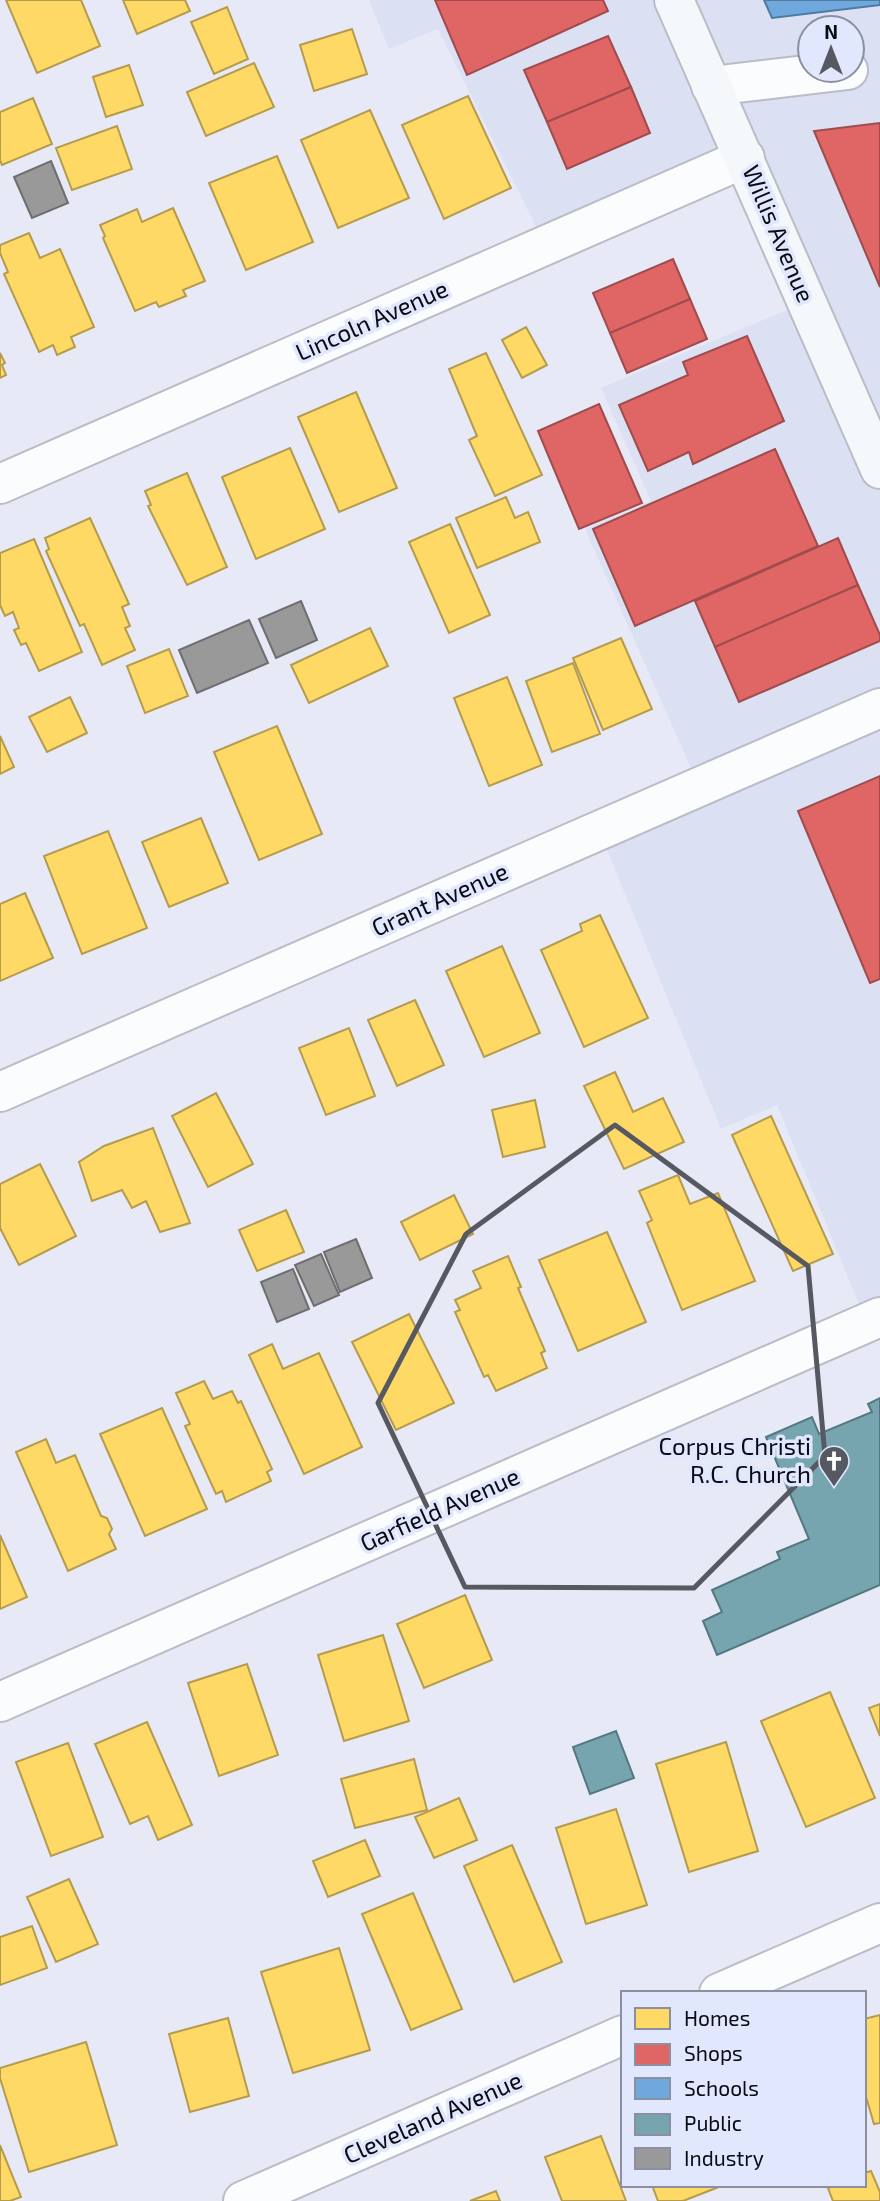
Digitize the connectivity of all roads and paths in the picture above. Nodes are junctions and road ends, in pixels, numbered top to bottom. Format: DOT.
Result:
graph roads {
  1 [pos="674,0"];
  2 [pos="796,76"];
  3 [pos="711,86"];
  4 [pos="745,158"];
  5 [pos="880,469"];
  6 [pos="0,484"];
  7 [pos="880,708"];
  8 [pos="0,1092"];
  9 [pos="880,1317"];
  10 [pos="0,1702"];
  11 [pos="880,1923"];
  12 [pos="724,1991"];
  13 [pos="621,2036"];
  14 [pos="243,2201"];
  1 -- 3 [label="main road, Willis Avenue"];
  2 -- 3 [label="street"];
  3 -- 4 [label="main road, Willis Avenue"];
  4 -- 5 [label="main road, Willis Avenue"];
  4 -- 6 [label="street, Lincoln Avenue"];
  7 -- 8 [label="street, Grant Avenue"];
  9 -- 10 [label="street, Garfield Avenue"];
  11 -- 12 [label="street"];
  13 -- 14 [label="street, Cleveland Avenue"];
}
